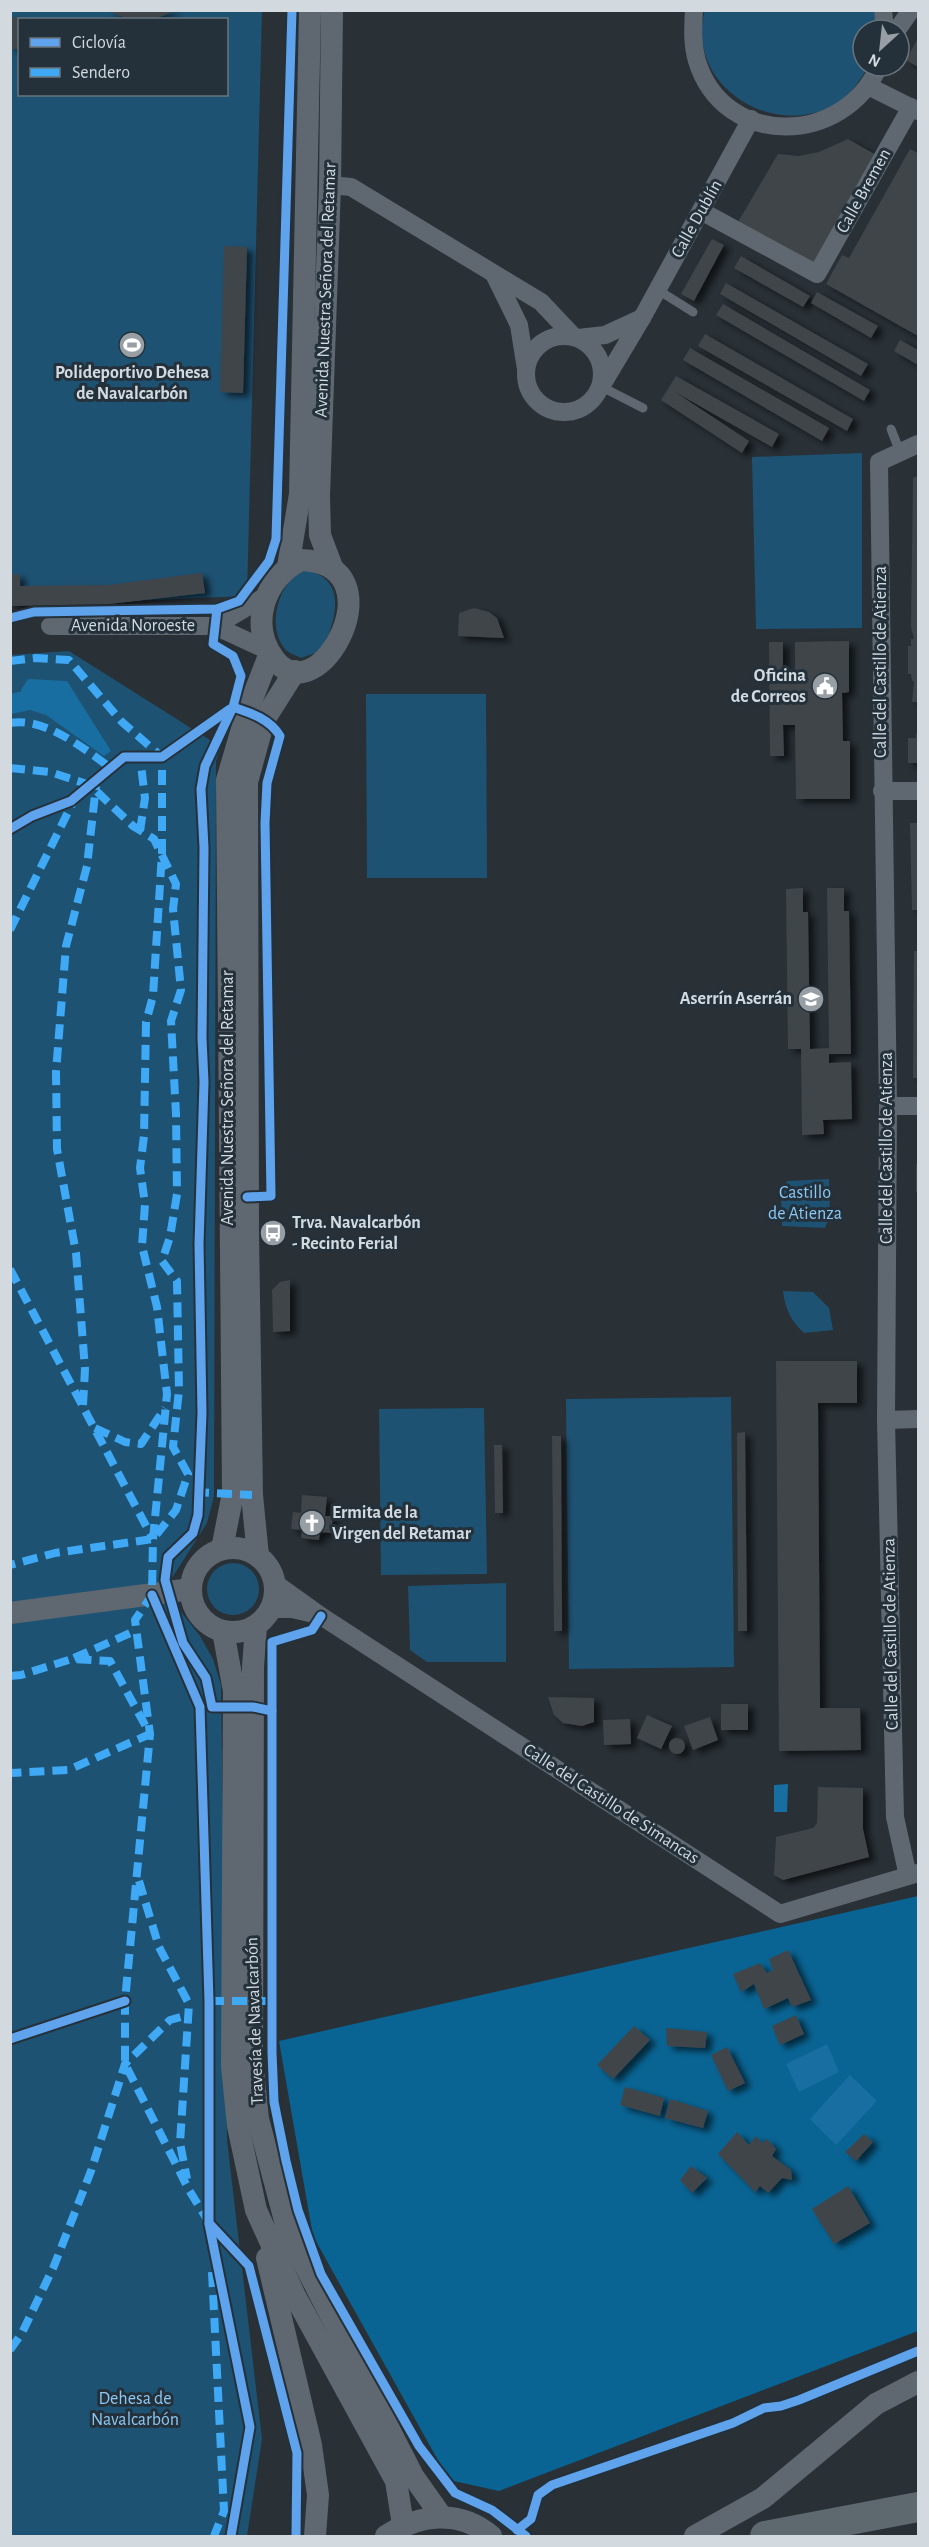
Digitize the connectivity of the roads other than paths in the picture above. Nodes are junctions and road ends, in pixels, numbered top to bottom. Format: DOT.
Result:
graph roads {
  1 [pos="310,10"];
  2 [pos="332,10"];
  3 [pos="694,10"];
  4 [pos="872,78"];
  5 [pos="868,86"];
  6 [pos="915,109"];
  7 [pos="751,119"];
  8 [pos="330,185"];
  9 [pos="701,211"];
  10 [pos="495,276"];
  11 [pos="658,290"];
  12 [pos="693,312"];
  13 [pos="642,318"];
  14 [pos="576,338"];
  15 [pos="526,369"];
  16 [pos="602,386"];
  17 [pos="643,408"];
  18 [pos="891,429"];
  19 [pos="918,444"];
  20 [pos="900,452"];
  21 [pos="288,567"];
  22 [pos="332,567"];
  23 [pos="266,596"];
  24 [pos="50,626"];
  25 [pos="215,626"];
  26 [pos="269,652"];
  27 [pos="295,671"];
  28 [pos="882,791"];
  29 [pos="918,791"];
  30 [pos="888,1106"];
  31 [pos="918,1106"];
  32 [pos="918,1419"];
  33 [pos="886,1420"];
  34 [pos="222,1549"];
  35 [pos="258,1556"];
  36 [pos="275,1583"];
  37 [pos="191,1589"];
  38 [pos="271,1609"];
  39 [pos="10,1613"];
  40 [pos="321,1616"];
  41 [pos="256,1626"];
  42 [pos="223,1631"];
  43 [pos="913,1875"];
  44 [pos="256,2210"];
  45 [pos="918,2382"];
  46 [pos="918,2507"];
  47 [pos="442,2517"];
  48 [pos="395,2531"];
  49 [pos="315,2536"];
  50 [pos="491,2536"];
  51 [pos="695,2536"];
  52 [pos="765,2536"];
  1 -- 21 [label="street, Avenida Nuestra Señora del Retamar"];
  2 -- 8 [label="street, Avenida Nuestra Señora del Retamar"];
  3 -- 7 [label="street"];
  4 -- 5 [label="street"];
  5 -- 6 [label="street"];
  5 -- 7 [label="street"];
  6 -- 9 [label="street, Calle Bremen"];
  7 -- 9 [label="street, Calle Dublín"];
  8 -- 10 [label="street"];
  8 -- 22 [label="street, Avenida Nuestra Señora del Retamar"];
  9 -- 11 [label="street, Calle Dublín"];
  10 -- 14 [label="street"];
  10 -- 15 [label="street"];
  11 -- 12 [label="lane"];
  11 -- 13 [label="street, Calle Dublín"];
  13 -- 14 [label="street"];
  13 -- 16 [label="street, Calle Dublín"];
  14 -- 15 [label="street"];
  14 -- 16 [label="street"];
  15 -- 16 [label="street"];
  16 -- 17 [label="lane"];
  18 -- 20 [label="lane"];
  19 -- 20 [label="street, Calle del Castillo de Atienza"];
  20 -- 28 [label="street, Calle del Castillo de Atienza"];
  21 -- 22 [label="street"];
  21 -- 23 [label="street"];
  22 -- 27 [label="street"];
  23 -- 25 [label="street, Avenida Noroeste"];
  23 -- 26 [label="street"];
  24 -- 25 [label="street, Avenida Noroeste"];
  25 -- 26 [label="street, Avenida Noroeste"];
  26 -- 27 [label="street"];
  26 -- 34 [label="street, Avenida Nuestra Señora del Retamar"];
  27 -- 35 [label="street, Avenida Nuestra Señora del Retamar"];
  28 -- 29 [label="street"];
  28 -- 30 [label="street, Calle del Castillo de Atienza"];
  30 -- 31 [label="street"];
  30 -- 33 [label="street, Calle del Castillo de Atienza"];
  32 -- 33 [label="street"];
  33 -- 43 [label="street, Calle del Castillo de Atienza"];
  34 -- 35 [label="street"];
  34 -- 37 [label="street"];
  35 -- 36 [label="street"];
  36 -- 38 [label="street"];
  36 -- 40 [label="street, Calle del Castillo de Simancas"];
  37 -- 39 [label="street"];
  37 -- 42 [label="street"];
  38 -- 40 [label="street, Calle del Castillo de Simancas"];
  38 -- 41 [label="street"];
  40 -- 43 [label="street, Calle del Castillo de Simancas"];
  41 -- 42 [label="street"];
  41 -- 47 [label="street, Travesía de Navalcarbón"];
  42 -- 44 [label="street, Travesía de Navalcarbón"];
  44 -- 48 [label="street, Travesía de Navalcarbón"];
  44 -- 49 [label="street"];
  45 -- 51 [label="street"];
  46 -- 52 [label="highway"];
  47 -- 48 [label="street, Travesía de Navalcarbón"];
  47 -- 50 [label="street, Travesía de Navalcarbón"];
}
